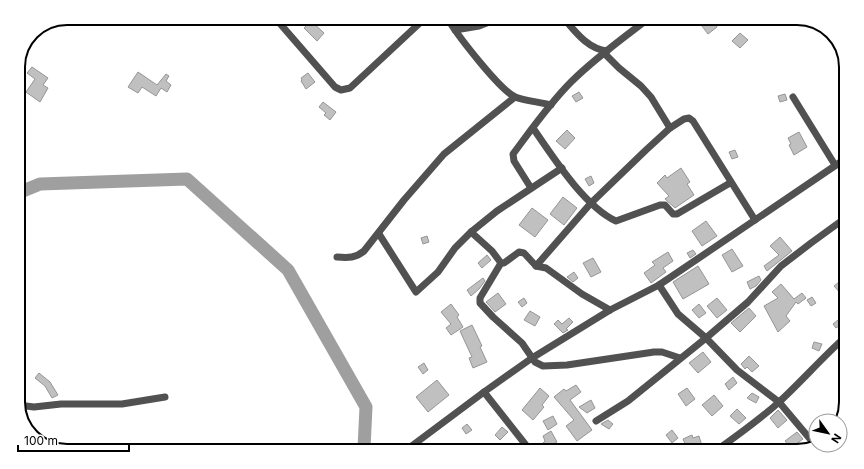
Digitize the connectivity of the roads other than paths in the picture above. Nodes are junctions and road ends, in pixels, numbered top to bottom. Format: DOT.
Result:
graph roads {
  1 [pos="281,25"];
  2 [pos="418,25"];
  3 [pos="451,25"];
  4 [pos="482,25"];
  5 [pos="570,25"];
  6 [pos="640,25"];
  7 [pos="454,30"];
  8 [pos="606,52"];
  9 [pos="515,97"];
  10 [pos="793,97"];
  11 [pos="551,105"];
  12 [pos="533,128"];
  13 [pos="670,128"];
  14 [pos="839,163"];
  15 [pos="835,165"];
  16 [pos="562,168"];
  17 [pos="730,183"];
  18 [pos="531,188"];
  19 [pos="591,203"];
  20 [pos="755,220"];
  21 [pos="839,222"];
  22 [pos="471,232"];
  23 [pos="379,234"];
  24 [pos="337,257"];
  25 [pos="501,263"];
  26 [pos="536,266"];
  27 [pos="659,285"];
  28 [pos="610,310"];
  29 [pos="706,338"];
  30 [pos="839,343"];
  31 [pos="532,358"];
  32 [pos="680,358"];
  33 [pos="484,392"];
  34 [pos="165,397"];
  35 [pos="779,402"];
  36 [pos="25,405"];
  37 [pos="596,421"];
  38 [pos="808,436"];
  39 [pos="414,444"];
  40 [pos="525,444"];
  41 [pos="725,444"];
  1 -- 2 [label="street"];
  3 -- 7 [label="street"];
  4 -- 7 [label="street"];
  5 -- 8 [label="street"];
  6 -- 8 [label="street"];
  7 -- 9 [label="street"];
  8 -- 11 [label="street"];
  8 -- 13 [label="street"];
  9 -- 11 [label="street"];
  9 -- 23 [label="street"];
  10 -- 15 [label="street"];
  11 -- 12 [label="street"];
  12 -- 16 [label="street"];
  12 -- 18 [label="street"];
  13 -- 17 [label="street"];
  13 -- 19 [label="street"];
  14 -- 15 [label="street"];
  15 -- 20 [label="street"];
  16 -- 18 [label="street"];
  16 -- 19 [label="street"];
  17 -- 19 [label="street"];
  17 -- 20 [label="street"];
  18 -- 22 [label="street"];
  19 -- 26 [label="street"];
  20 -- 27 [label="street"];
  21 -- 29 [label="street"];
  22 -- 23 [label="street"];
  22 -- 25 [label="street"];
  23 -- 24 [label="street"];
  25 -- 26 [label="street"];
  25 -- 31 [label="street"];
  26 -- 28 [label="street"];
  27 -- 28 [label="street"];
  27 -- 29 [label="street"];
  28 -- 31 [label="street"];
  29 -- 32 [label="street"];
  29 -- 35 [label="street"];
  30 -- 35 [label="street"];
  31 -- 32 [label="street"];
  31 -- 33 [label="street"];
  32 -- 37 [label="street"];
  33 -- 39 [label="street"];
  33 -- 40 [label="street"];
  34 -- 36 [label="street"];
  35 -- 38 [label="street"];
  35 -- 41 [label="street"];
}
